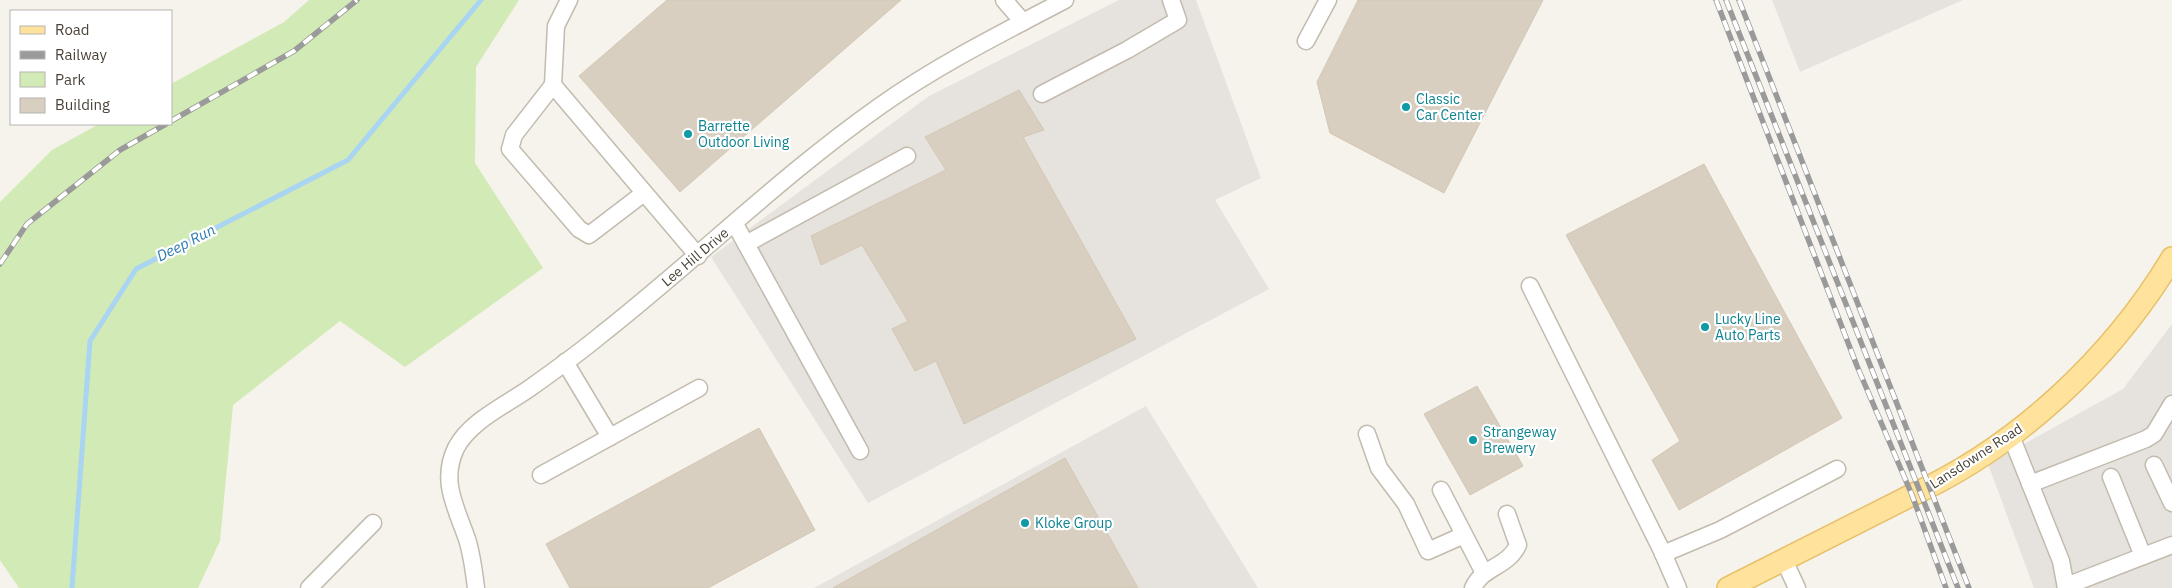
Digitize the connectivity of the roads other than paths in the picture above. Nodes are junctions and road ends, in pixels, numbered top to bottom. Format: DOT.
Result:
graph roads {
  1 [pos="569,0"];
  2 [pos="1004,0"];
  3 [pos="1065,0"];
  4 [pos="1171,0"];
  5 [pos="1328,0"];
  6 [pos="1023,22"];
  7 [pos="1306,41"];
  8 [pos="553,85"];
  9 [pos="1042,94"];
  10 [pos="907,156"];
  11 [pos="644,193"];
  12 [pos="735,224"];
  13 [pos="746,244"];
  14 [pos="698,256"];
  15 [pos="2172,258"];
  16 [pos="1530,286"];
  17 [pos="565,362"];
  18 [pos="699,388"];
  19 [pos="2172,404"];
  20 [pos="1368,434"];
  21 [pos="2010,436"];
  22 [pos="610,437"];
  23 [pos="860,451"];
  24 [pos="2154,465"];
  25 [pos="1837,468"];
  26 [pos="541,475"];
  27 [pos="2111,477"];
  28 [pos="2030,484"];
  29 [pos="1441,490"];
  30 [pos="2172,503"];
  31 [pos="1507,514"];
  32 [pos="373,523"];
  33 [pos="1464,535"];
  34 [pos="2172,545"];
  35 [pos="1663,554"];
  36 [pos="2143,556"];
  37 [pos="1784,560"];
  38 [pos="1484,573"];
  39 [pos="2066,587"];
  40 [pos="309,588"];
  41 [pos="476,588"];
  42 [pos="1473,588"];
  43 [pos="1678,588"];
  44 [pos="1728,588"];
  45 [pos="1796,588"];
  1 -- 8 [label="street"];
  2 -- 6 [label="street"];
  3 -- 6 [label="street, Lee Hill Drive"];
  4 -- 9 [label="street"];
  5 -- 7 [label="street"];
  6 -- 12 [label="street, Lee Hill Drive"];
  8 -- 11 [label="street"];
  8 -- 11 [label="street"];
  10 -- 13 [label="street"];
  11 -- 14 [label="street"];
  12 -- 13 [label="street"];
  12 -- 14 [label="street, Lee Hill Drive"];
  13 -- 23 [label="street"];
  14 -- 17 [label="street, Lee Hill Drive"];
  15 -- 21 [label="main road, Lansdowne Road"];
  16 -- 35 [label="street"];
  17 -- 22 [label="street"];
  17 -- 41 [label="street, Lee Hill Drive"];
  18 -- 22 [label="street"];
  19 -- 28 [label="street"];
  20 -- 33 [label="street"];
  21 -- 28 [label="street"];
  21 -- 37 [label="main road, Lansdowne Road"];
  22 -- 26 [label="street"];
  24 -- 30 [label="street"];
  25 -- 35 [label="street"];
  27 -- 36 [label="street"];
  28 -- 39 [label="street"];
  29 -- 33 [label="street"];
  31 -- 38 [label="street"];
  32 -- 40 [label="street"];
  33 -- 38 [label="street"];
  34 -- 36 [label="street"];
  35 -- 43 [label="street"];
  36 -- 39 [label="street"];
  37 -- 44 [label="main road, Lansdowne Road"];
  37 -- 45 [label="street"];
  38 -- 42 [label="street"];
}
